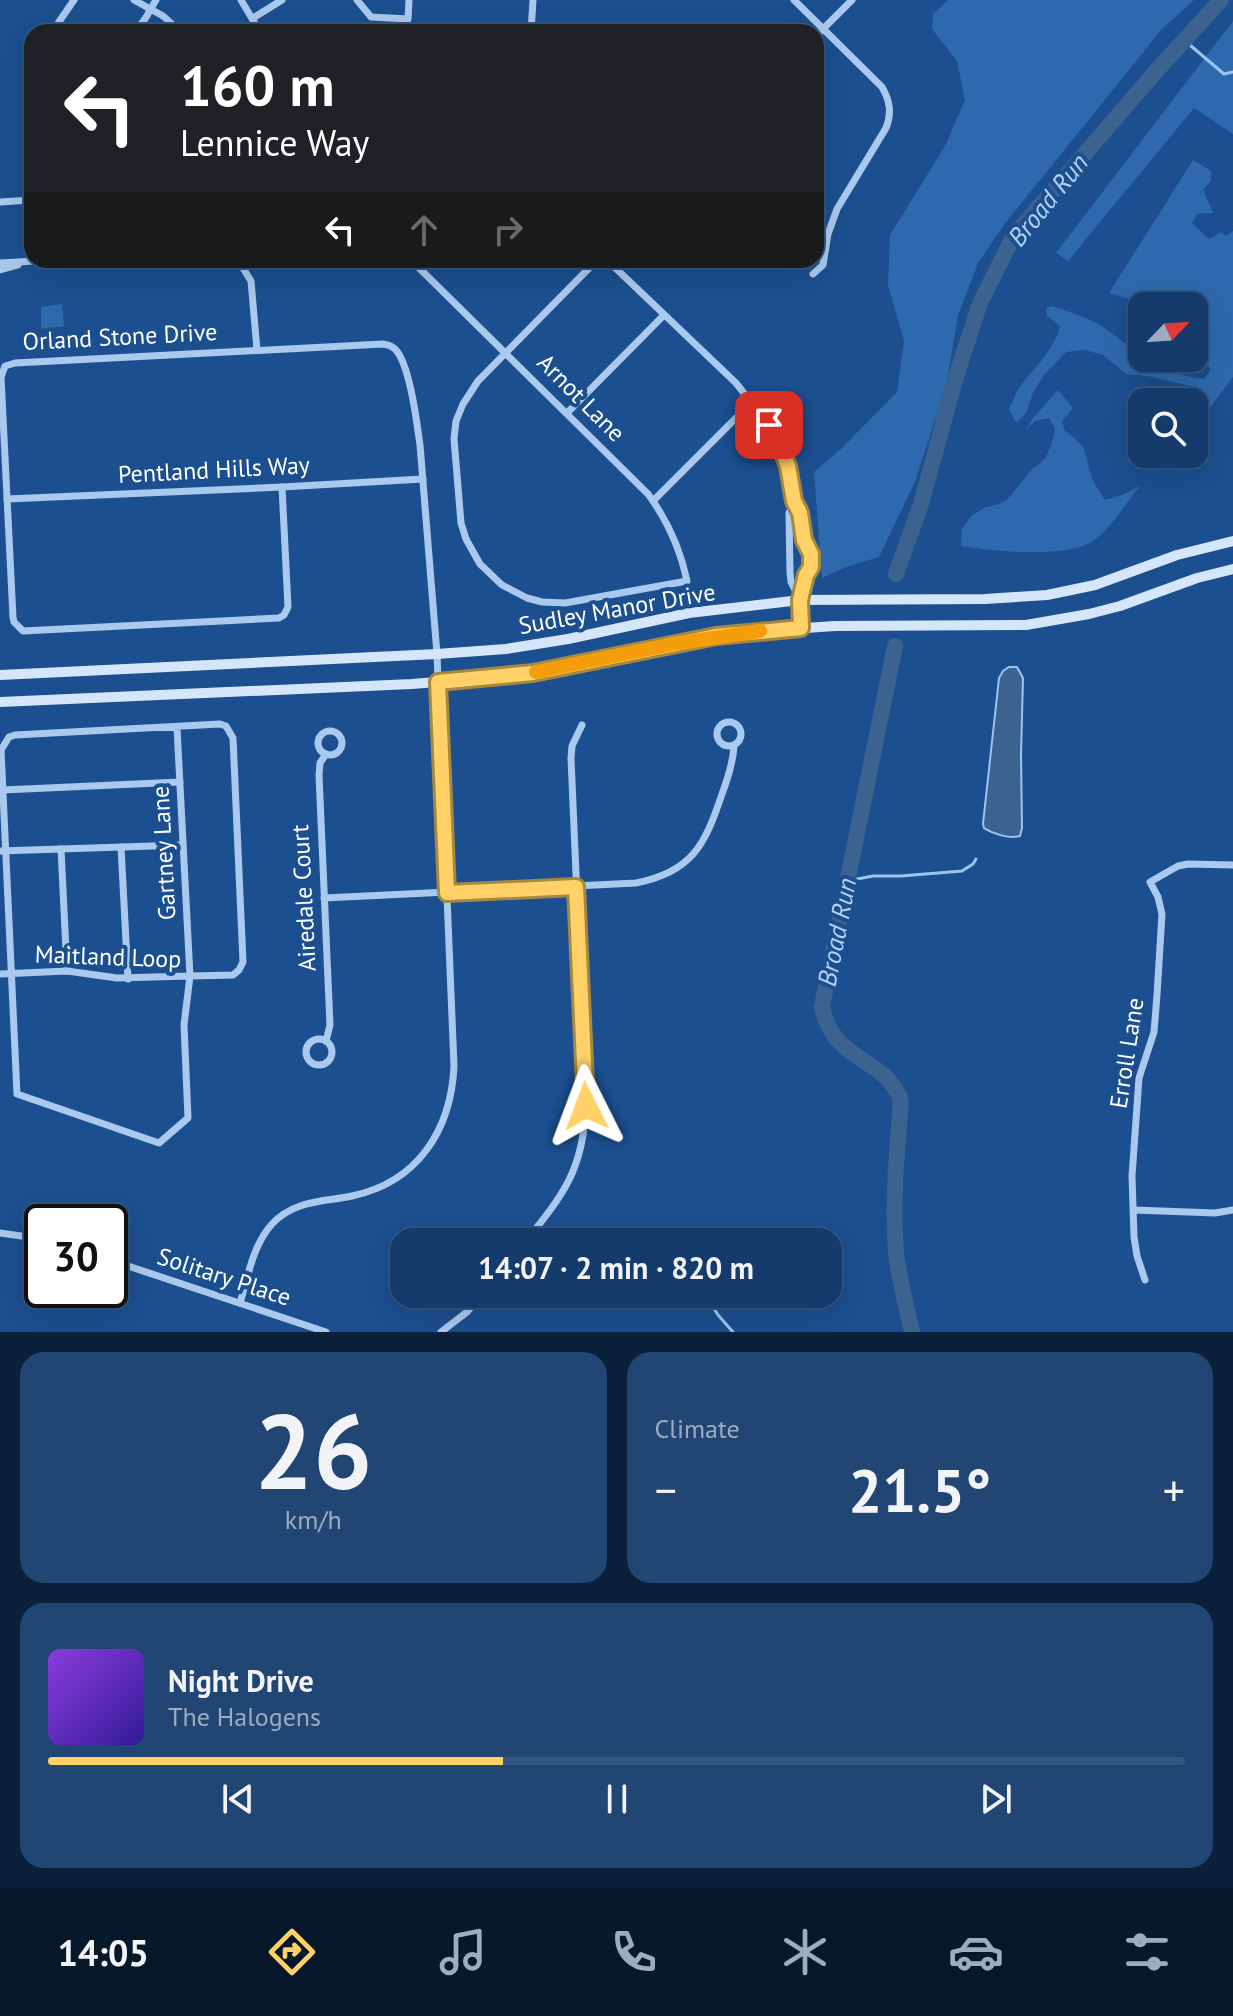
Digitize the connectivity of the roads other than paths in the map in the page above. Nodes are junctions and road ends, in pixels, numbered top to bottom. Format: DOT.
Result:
graph roads {
  1 [pos="74,0"];
  2 [pos="134,0"];
  3 [pos="156,0"];
  4 [pos="241,0"];
  5 [pos="282,0"];
  6 [pos="357,0"];
  7 [pos="409,0"];
  8 [pos="533,0"];
  9 [pos="794,0"];
  10 [pos="852,0"];
  11 [pos="151,9"];
  12 [pos="253,18"];
  13 [pos="58,24"];
  14 [pos="141,24"];
  15 [pos="172,24"];
  16 [pos="256,24"];
  17 [pos="531,24"];
  18 [pos="818,24"];
  19 [pos="824,28"];
  20 [pos="824,30"];
  21 [pos="24,200"];
  22 [pos="0,202"];
  23 [pos="824,259"];
  24 [pos="0,263"];
  25 [pos="23,263"];
  26 [pos="243,268"];
  27 [pos="419,268"];
  28 [pos="589,268"];
  29 [pos="615,268"];
  30 [pos="820,268"];
  31 [pos="0,270"];
  32 [pos="813,274"];
  33 [pos="664,315"];
  34 [pos="257,350"];
  35 [pos="506,353"];
  36 [pos="752,402"];
  37 [pos="567,413"];
  38 [pos="423,479"];
  39 [pos="282,487"];
  40 [pos="7,499"];
  41 [pos="653,501"];
  42 [pos="794,501"];
  43 [pos="804,540"];
  44 [pos="1233,541"];
  45 [pos="1233,569"];
  46 [pos="806,575"];
  47 [pos="800,600"];
  48 [pos="801,628"];
  49 [pos="437,654"];
  50 [pos="0,675"];
  51 [pos="438,682"];
  52 [pos="0,702"];
  53 [pos="582,725"];
  54 [pos="177,728"];
  55 [pos="734,746"];
  56 [pos="326,754"];
  57 [pos="180,782"];
  58 [pos="3,790"];
  59 [pos="183,845"];
  60 [pos="121,847"];
  61 [pos="61,849"];
  62 [pos="3,851"];
  63 [pos="1233,865"];
  64 [pos="576,887"];
  65 [pos="447,893"];
  66 [pos="324,898"];
  67 [pos="67,971"];
  68 [pos="0,974"];
  69 [pos="11,974"];
  70 [pos="190,976"];
  71 [pos="128,979"];
  72 [pos="326,1041"];
  73 [pos="1134,1210"];
  74 [pos="1233,1210"];
  75 [pos="536,1228"];
  76 [pos="0,1233"];
  77 [pos="24,1236"];
  78 [pos="128,1266"];
  79 [pos="1145,1280"];
  80 [pos="240,1303"];
  81 [pos="470,1308"];
  82 [pos="326,1332"];
  83 [pos="441,1332"];
  1 -- 13 [label="street"];
  2 -- 11 [label="street"];
  3 -- 11 [label="street"];
  4 -- 12 [label="street"];
  5 -- 12 [label="street"];
  6 -- 7 [label="street"];
  8 -- 17 [label="street"];
  9 -- 18 [label="street"];
  10 -- 19 [label="street"];
  11 -- 14 [label="street"];
  11 -- 15 [label="street"];
  12 -- 16 [label="street"];
  20 -- 23 [label="street"];
  21 -- 22 [label="street"];
  24 -- 25 [label="street"];
  25 -- 31 [label="street"];
  26 -- 34 [label="street"];
  27 -- 35 [label="street, Arnot Lane"];
  28 -- 35 [label="street"];
  29 -- 33 [label="street"];
  30 -- 32 [label="street"];
  33 -- 36 [label="street"];
  33 -- 37 [label="street"];
  34 -- 38 [label="street, Orland Stone Drive"];
  34 -- 40 [label="street, Orland Stone Drive"];
  35 -- 37 [label="street, Arnot Lane"];
  35 -- 41 [label="street, Arnot Lane"];
  36 -- 41 [label="street"];
  36 -- 42 [label="street"];
  37 -- 41 [label="street, Arnot Lane"];
  38 -- 39 [label="street, Pentland Hills Way"];
  38 -- 49 [label="street, Orland Stone Drive"];
  39 -- 40 [label="street, Pentland Hills Way"];
  39 -- 40 [label="street, Orland Stone Drive"];
  42 -- 43 [label="street"];
  42 -- 47 [label="street"];
  43 -- 46 [label="street"];
  43 -- 46 [label="street"];
  44 -- 47 [label="main road, Sudley Manor Drive"];
  45 -- 48 [label="main road, Sudley Manor Drive"];
  46 -- 47 [label="street"];
  47 -- 48 [label="street"];
  47 -- 49 [label="main road, Sudley Manor Drive"];
  48 -- 51 [label="main road, Sudley Manor Drive"];
  49 -- 50 [label="main road, Sudley Manor Drive"];
  49 -- 51 [label="street, Orland Stone Drive"];
  51 -- 52 [label="main road, Sudley Manor Drive"];
  51 -- 65 [label="street, Orland Stone Drive"];
  53 -- 64 [label="street"];
  54 -- 57 [label="street, Gartney Lane"];
  54 -- 58 [label="street"];
  54 -- 70 [label="street"];
  55 -- 64 [label="street"];
  56 -- 66 [label="street, Airedale Court"];
  57 -- 58 [label="street"];
  57 -- 59 [label="street, Gartney Lane"];
  58 -- 62 [label="street"];
  59 -- 60 [label="street"];
  59 -- 70 [label="street, Gartney Lane"];
  60 -- 61 [label="street"];
  60 -- 71 [label="street"];
  61 -- 62 [label="street"];
  61 -- 67 [label="street"];
  62 -- 69 [label="street"];
  63 -- 73 [label="street, Erroll Lane"];
  64 -- 65 [label="street"];
  64 -- 75 [label="street"];
  65 -- 66 [label="street"];
  65 -- 80 [label="street, Orland Stone Drive"];
  66 -- 72 [label="street, Airedale Court"];
  67 -- 69 [label="street, Maitland Loop"];
  67 -- 71 [label="street, Maitland Loop"];
  68 -- 69 [label="street, Maitland Loop"];
  69 -- 70 [label="street, Maitland Loop"];
  70 -- 71 [label="street, Maitland Loop"];
  73 -- 74 [label="street"];
  73 -- 79 [label="street, Erroll Lane"];
  76 -- 77 [label="street"];
  78 -- 80 [label="street, Solitary Place"];
  80 -- 82 [label="street, Solitary Place"];
  81 -- 83 [label="street"];
}
